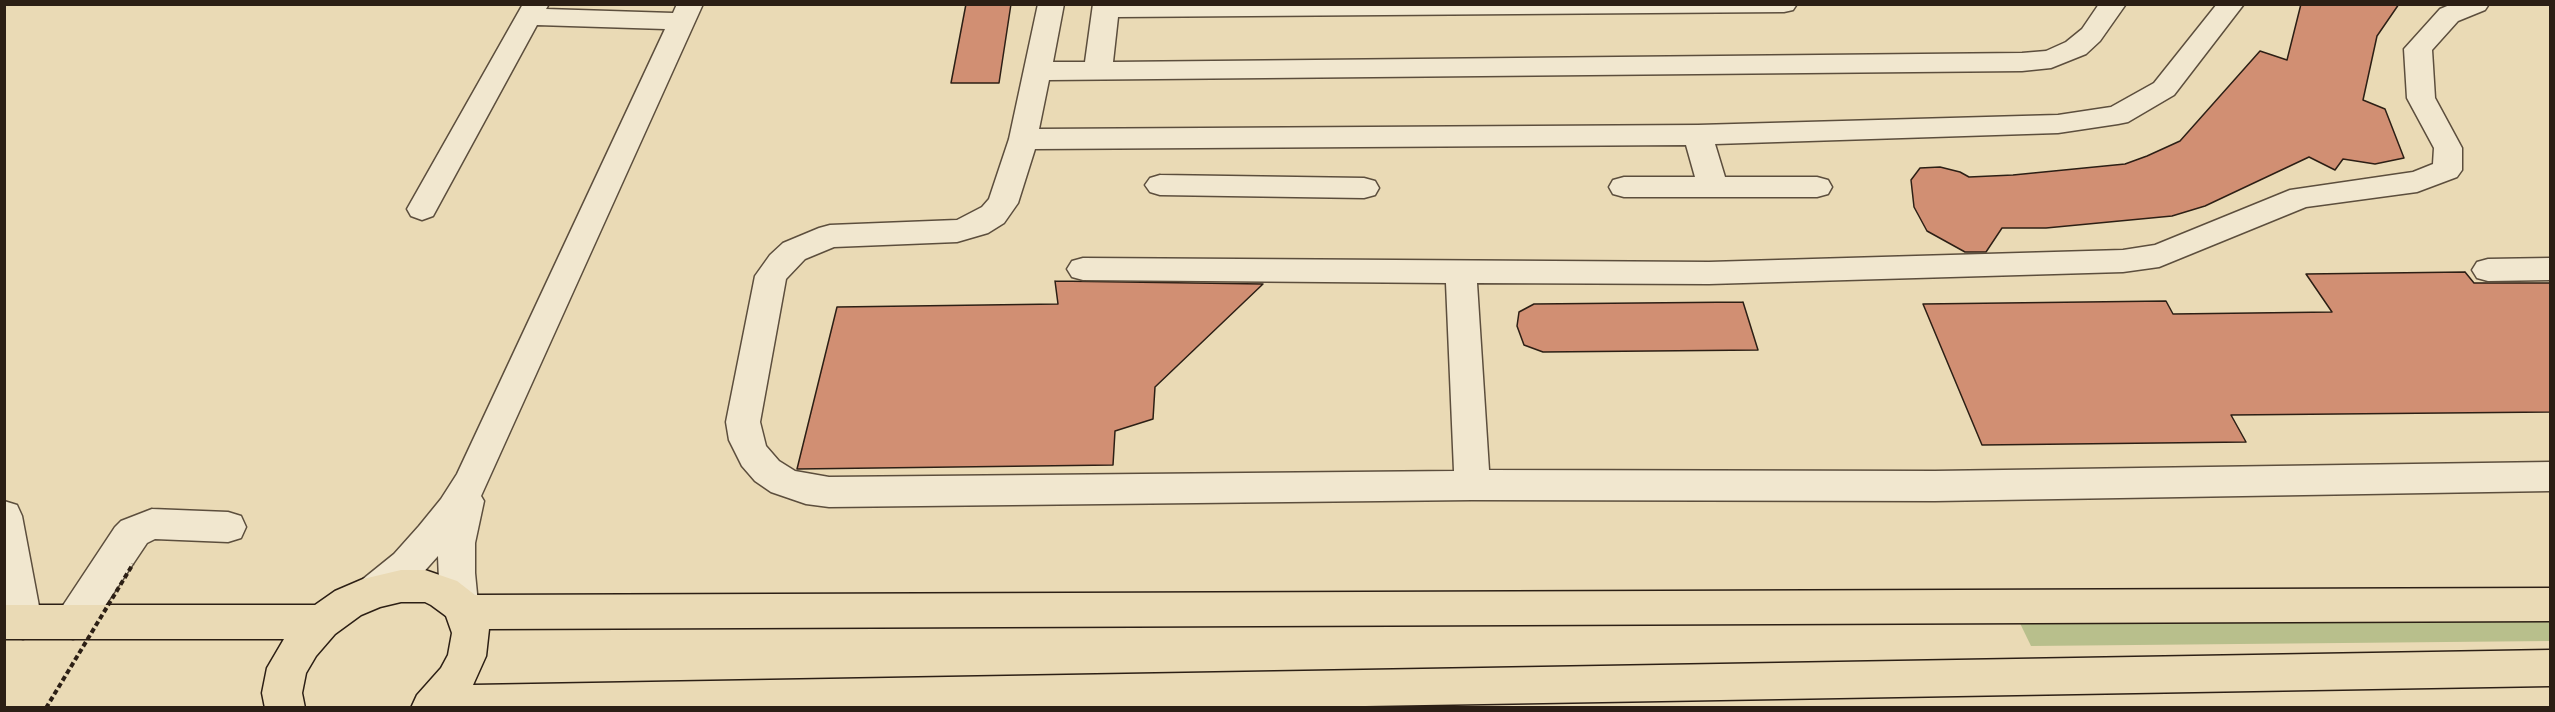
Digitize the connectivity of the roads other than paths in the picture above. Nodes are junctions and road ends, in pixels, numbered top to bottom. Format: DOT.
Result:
graph roads {
  1 [pos="1051,4"];
  2 [pos="1784,4"];
  3 [pos="2113,4"];
  4 [pos="2231,4"];
  5 [pos="2476,4"];
  6 [pos="1106,7"];
  7 [pos="532,11"];
  8 [pos="687,13"];
  9 [pos="1098,69"];
  10 [pos="1037,71"];
  11 [pos="1698,135"];
  12 [pos="1257,137"];
  13 [pos="1023,139"];
  14 [pos="1160,185"];
  15 [pos="1255,186"];
  16 [pos="1624,187"];
  17 [pos="1713,187"];
  18 [pos="1817,187"];
  19 [pos="1364,188"];
  20 [pos="422,209"];
  21 [pos="1083,269"];
  22 [pos="2550,269"];
  23 [pos="2488,270"];
  24 [pos="1461,271"];
  25 [pos="2550,477"];
  26 [pos="471,482"];
  27 [pos="1472,485"];
  28 [pos="4,516"];
  29 [pos="228,527"];
  30 [pos="376,591"];
  31 [pos="2550,604"];
  32 [pos="462,608"];
  33 [pos="14,622"];
  34 [pos="72,622"];
  35 [pos="322,622"];
  36 [pos="2550,669"];
  37 [pos="433,706"];
  38 [pos="285,708"];
  1 -- 10 [label="street"];
  2 -- 6 [label="street"];
  3 -- 9 [label="street"];
  4 -- 11 [label="street"];
  5 -- 24 [label="street"];
  6 -- 9 [label="street"];
  7 -- 8 [label="street"];
  7 -- 20 [label="street"];
  8 -- 26 [label="street"];
  9 -- 10 [label="street"];
  10 -- 13 [label="street"];
  11 -- 12 [label="street"];
  11 -- 17 [label="street"];
  12 -- 13 [label="street"];
  12 -- 15 [label="street"];
  13 -- 27 [label="street"];
  14 -- 15 [label="street"];
  15 -- 19 [label="street"];
  16 -- 17 [label="street"];
  17 -- 18 [label="street"];
  21 -- 24 [label="street"];
  22 -- 23 [label="street"];
  24 -- 27 [label="street"];
  25 -- 27 [label="street"];
  26 -- 30 [label="street"];
  26 -- 32 [label="street"];
  28 -- 33 [label="street"];
  29 -- 34 [label="street"];
  30 -- 32 [label="highway"];
  30 -- 35 [label="highway"];
  31 -- 32 [label="highway"];
  32 -- 37 [label="highway"];
  33 -- 34 [label="highway"];
  34 -- 35 [label="highway"];
  35 -- 38 [label="highway"];
  36 -- 37 [label="highway"];
}
